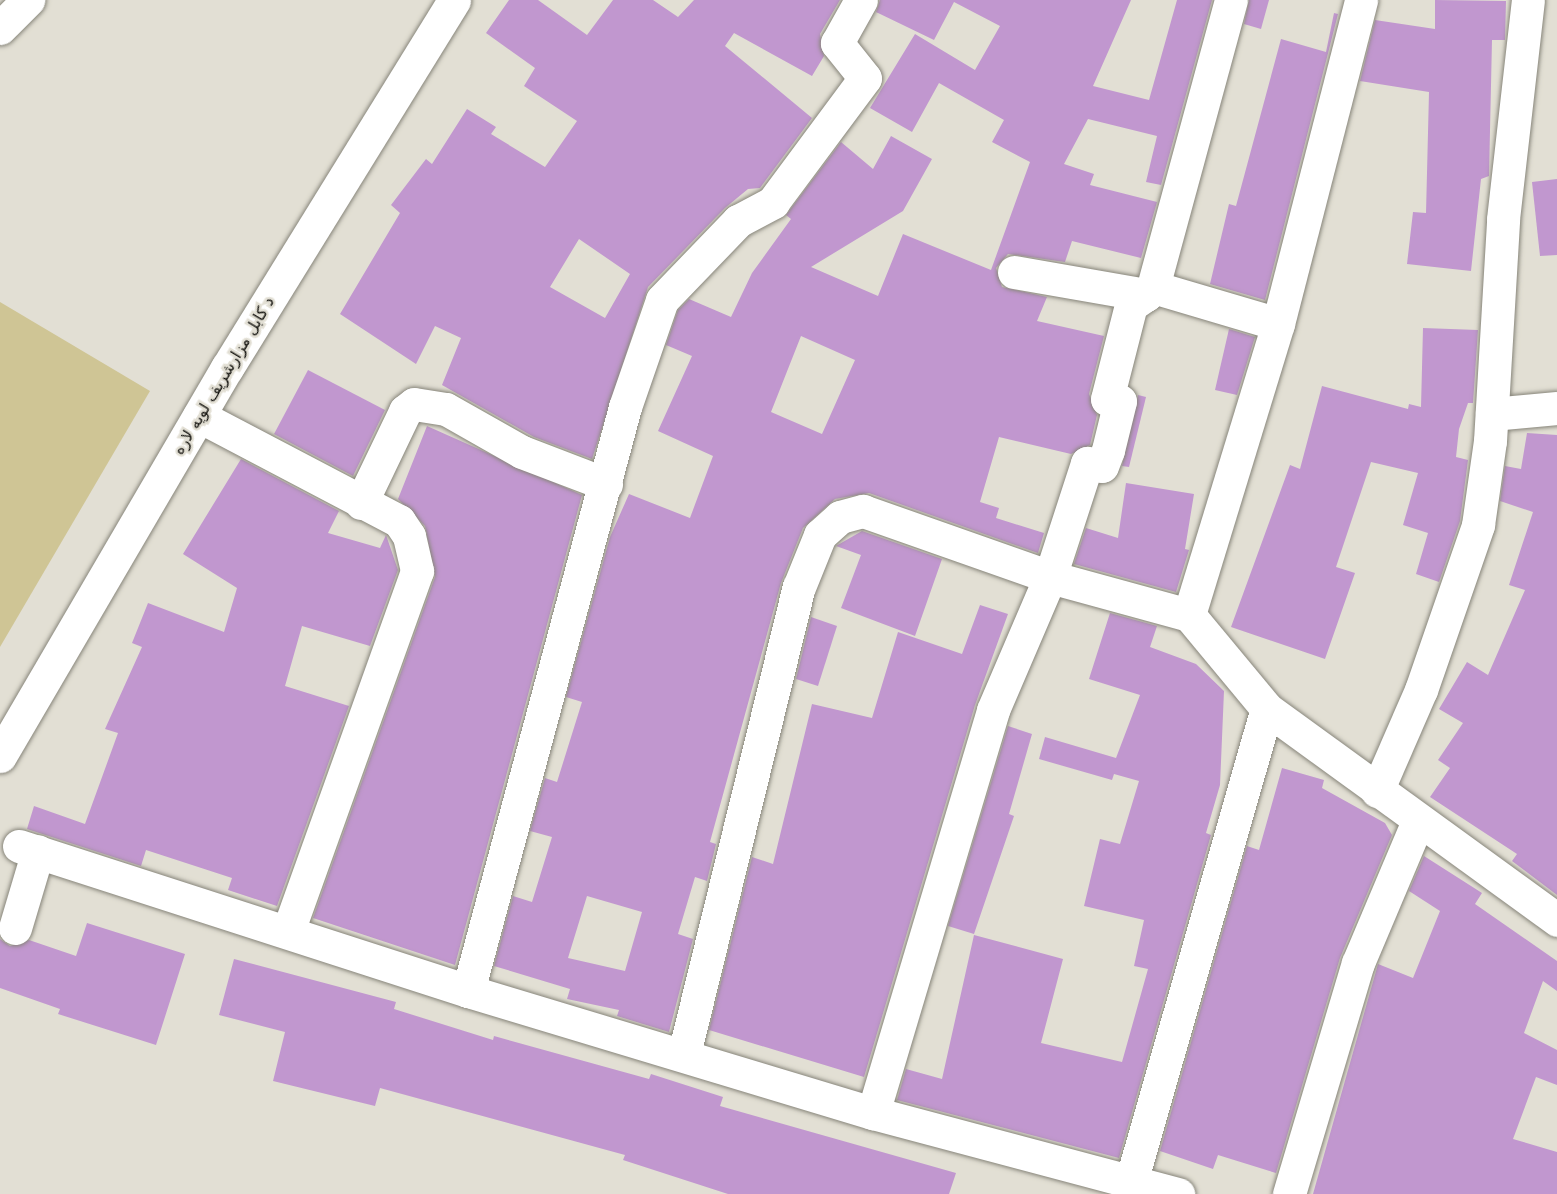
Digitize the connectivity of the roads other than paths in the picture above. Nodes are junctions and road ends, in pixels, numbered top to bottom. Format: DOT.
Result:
graph roads {
  1 [pos="28,0"];
  2 [pos="454,0"];
  3 [pos="861,0"];
  4 [pos="1232,0"];
  5 [pos="1361,0"];
  6 [pos="1528,0"];
  7 [pos="0,28"];
  8 [pos="1014,272"];
  9 [pos="1149,291"];
  10 [pos="1278,324"];
  11 [pos="1557,408"];
  12 [pos="1492,414"];
  13 [pos="199,416"];
  14 [pos="606,484"];
  15 [pos="361,503"];
  16 [pos="1050,577"];
  17 [pos="1189,615"];
  18 [pos="1267,710"];
  19 [pos="0,756"];
  20 [pos="1377,791"];
  21 [pos="1418,821"];
  22 [pos="1557,920"];
  23 [pos="15,928"];
  24 [pos="289,928"];
  25 [pos="468,991"];
  26 [pos="684,1054"];
  27 [pos="873,1113"];
  28 [pos="1131,1182"];
  29 [pos="1178,1194"];
  30 [pos="1289,1194"];
  1 -- 7 [label="main road"];
  2 -- 13 [label="main road, د کابل مزارشریف لویه لاره"];
  3 -- 14 [label="main road"];
  4 -- 9 [label="main road"];
  5 -- 10 [label="main road"];
  6 -- 12 [label="main road"];
  8 -- 9 [label="main road"];
  9 -- 10 [label="main road"];
  9 -- 16 [label="main road"];
  10 -- 17 [label="main road"];
  11 -- 12 [label="main road"];
  12 -- 20 [label="main road"];
  13 -- 15 [label="main road"];
  13 -- 19 [label="main road, د کابل مزارشریف لویه لاره"];
  14 -- 15 [label="main road"];
  14 -- 25 [label="main road"];
  15 -- 24 [label="main road"];
  16 -- 17 [label="main road"];
  16 -- 26 [label="main road"];
  16 -- 27 [label="main road"];
  17 -- 18 [label="main road"];
  18 -- 20 [label="main road"];
  18 -- 28 [label="main road"];
  20 -- 21 [label="main road"];
  21 -- 22 [label="main road"];
  21 -- 30 [label="main road"];
  23 -- 24 [label="main road"];
  24 -- 25 [label="main road"];
  25 -- 26 [label="main road"];
  26 -- 27 [label="main road"];
  27 -- 28 [label="main road"];
  28 -- 29 [label="main road"];
}
